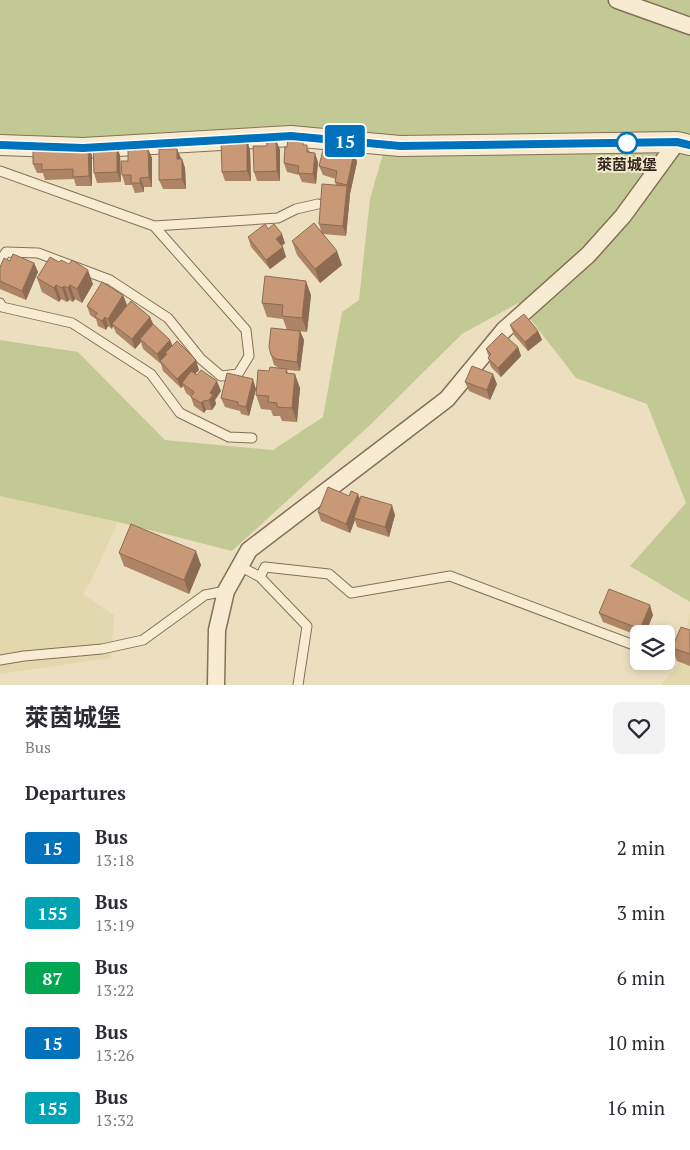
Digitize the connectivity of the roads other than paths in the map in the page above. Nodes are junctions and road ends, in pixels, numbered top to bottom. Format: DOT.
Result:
graph roads {
  1 [pos="617,0"];
  2 [pos="690,26"];
  3 [pos="683,143"];
  4 [pos="0,145"];
  5 [pos="0,171"];
  6 [pos="318,204"];
  7 [pos="154,226"];
  8 [pos="0,261"];
  9 [pos="0,303"];
  10 [pos="252,438"];
  11 [pos="240,566"];
  12 [pos="260,577"];
  13 [pos="226,591"];
  14 [pos="630,644"];
  15 [pos="0,660"];
  16 [pos="216,685"];
  17 [pos="298,685"];
  1 -- 2 [label="street"];
  3 -- 4 [label="street"];
  3 -- 11 [label="street"];
  5 -- 7 [label="lane"];
  6 -- 7 [label="lane"];
  7 -- 8 [label="lane"];
  9 -- 10 [label="lane"];
  11 -- 12 [label="lane"];
  11 -- 13 [label="street"];
  12 -- 14 [label="lane"];
  12 -- 17 [label="lane"];
  13 -- 15 [label="lane"];
  13 -- 16 [label="street"];
}
